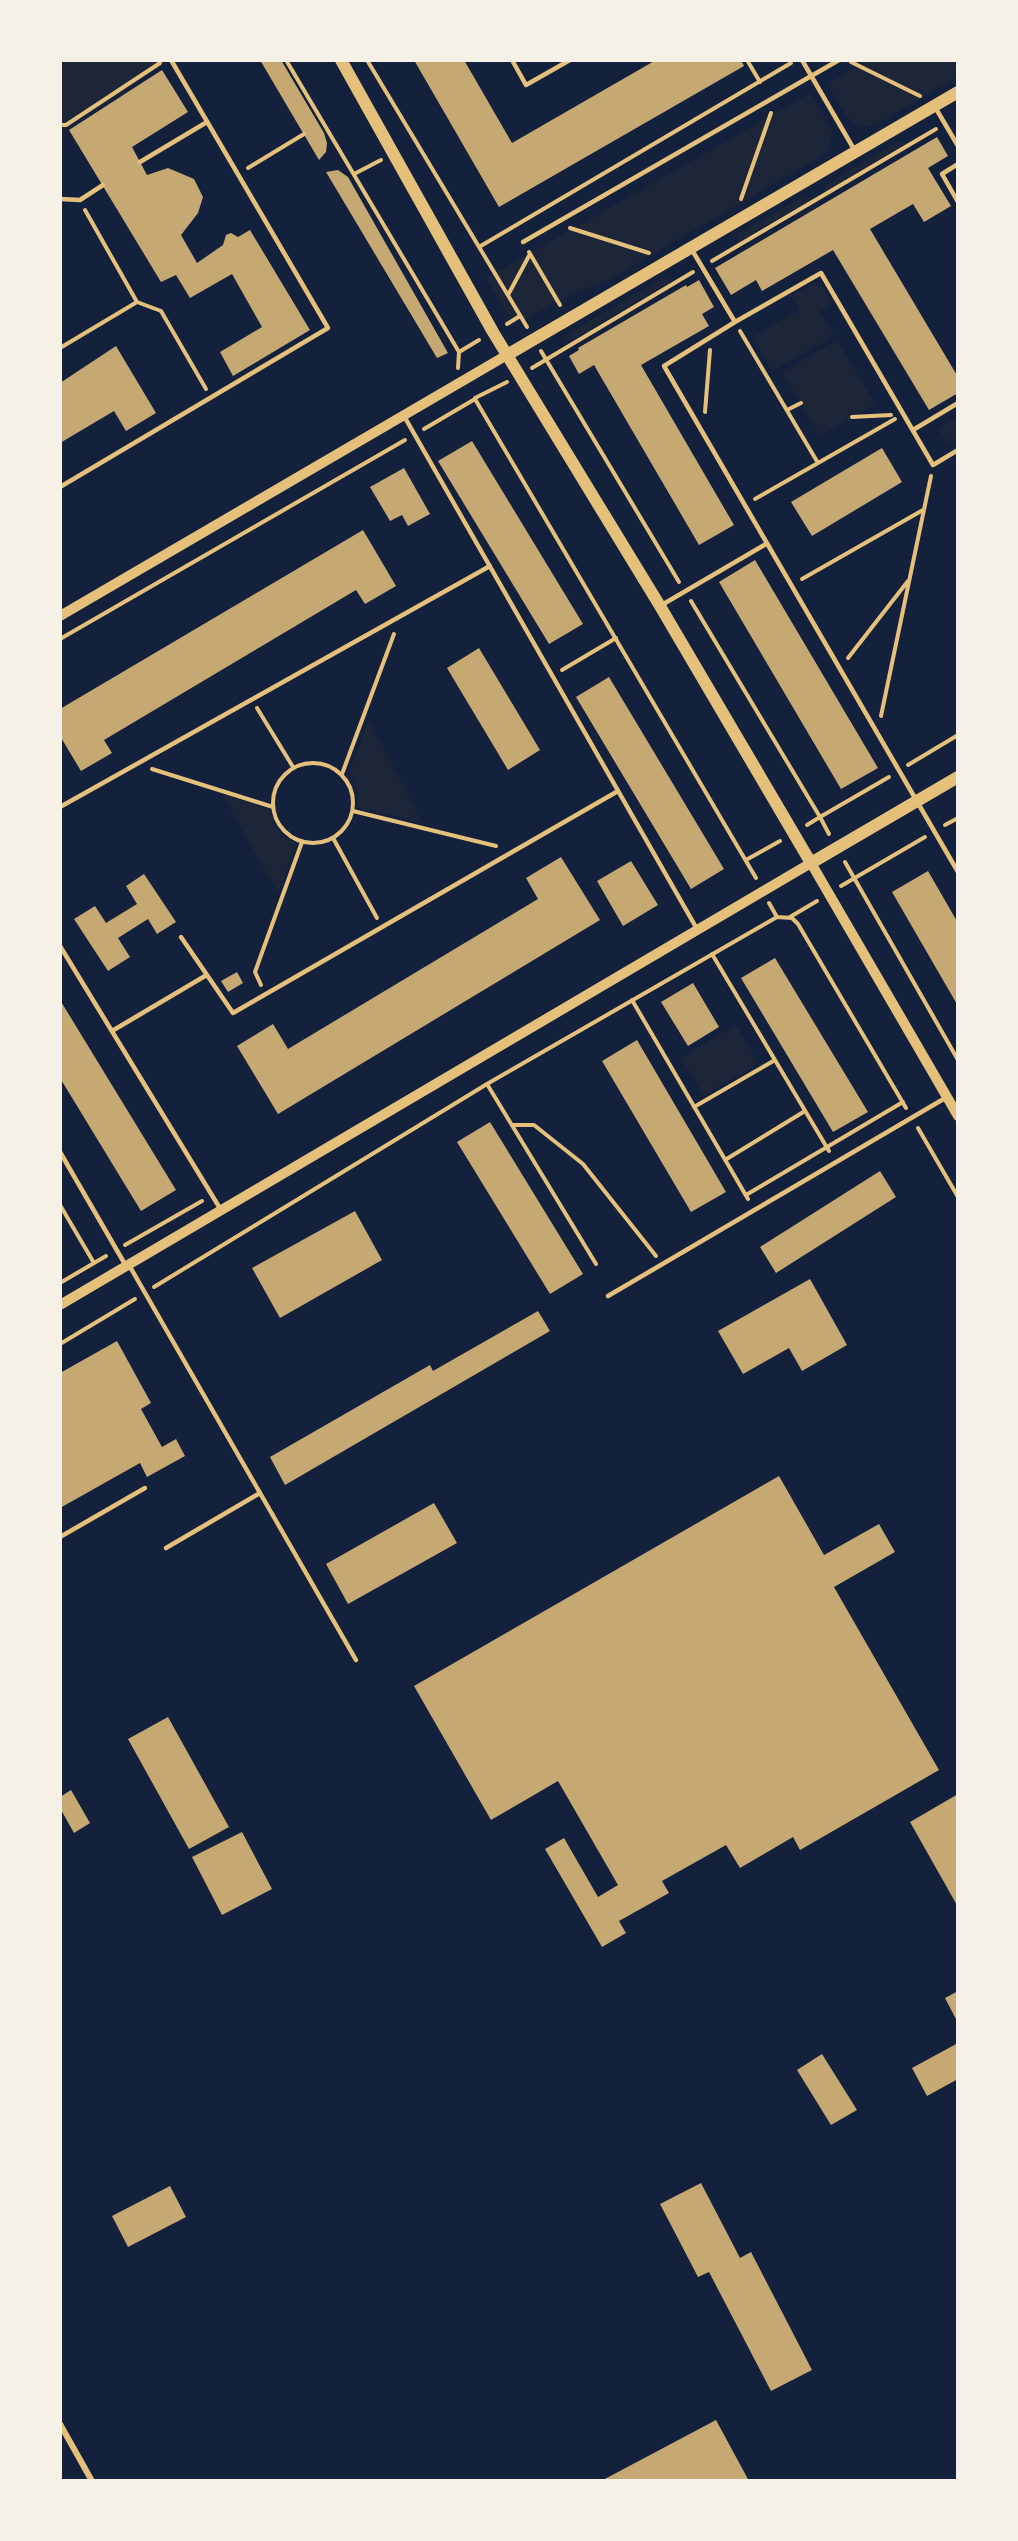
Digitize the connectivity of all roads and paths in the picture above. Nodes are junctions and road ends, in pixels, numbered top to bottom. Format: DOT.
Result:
graph roads {
  1 [pos="166,60"];
  2 [pos="171,60"];
  3 [pos="286,60"];
  4 [pos="341,60"];
  5 [pos="367,60"];
  6 [pos="512,60"];
  7 [pos="570,60"];
  8 [pos="747,60"];
  9 [pos="796,60"];
  10 [pos="802,60"];
  11 [pos="839,60"];
  12 [pos="847,60"];
  13 [pos="783,68"];
  14 [pos="812,76"];
  15 [pos="760,82"];
  16 [pos="958,92"];
  17 [pos="777,96"];
  18 [pos="928,109"];
  19 [pos="207,122"];
  20 [pos="60,125"];
  21 [pos="304,134"];
  22 [pos="927,134"];
  23 [pos="958,146"];
  24 [pos="855,152"];
  25 [pos="140,162"];
  26 [pos="958,164"];
  27 [pos="238,175"];
  28 [pos="103,185"];
  29 [pos="60,199"];
  30 [pos="80,200"];
  31 [pos="958,202"];
  32 [pos="526,220"];
  33 [pos="733,222"];
  34 [pos="555,224"];
  35 [pos="514,227"];
  36 [pos="524,242"];
  37 [pos="479,247"];
  38 [pos="691,247"];
  39 [pos="531,254"];
  40 [pos="670,260"];
  41 [pos="508,295"];
  42 [pos="137,302"];
  43 [pos="568,319"];
  44 [pos="735,322"];
  45 [pos="711,337"];
  46 [pos="534,339"];
  47 [pos="60,348"];
  48 [pos="459,352"];
  49 [pos="507,355"];
  50 [pos="547,360"];
  51 [pos="211,397"];
  52 [pos="801,403"];
  53 [pos="958,404"];
  54 [pos="787,410"];
  55 [pos="904,414"];
  56 [pos="404,416"];
  57 [pos="852,417"];
  58 [pos="913,430"];
  59 [pos="703,433"];
  60 [pos="415,434"];
  61 [pos="958,450"];
  62 [pos="818,463"];
  63 [pos="933,465"];
  64 [pos="60,487"];
  65 [pos="744,505"];
  66 [pos="924,510"];
  67 [pos="766,544"];
  68 [pos="490,566"];
  69 [pos="910,579"];
  70 [pos="791,585"];
  71 [pos="660,606"];
  72 [pos="60,616"];
  73 [pos="400,617"];
  74 [pos="616,638"];
  75 [pos="60,639"];
  76 [pos="840,668"];
  77 [pos="552,676"];
  78 [pos="252,700"];
  79 [pos="878,731"];
  80 [pos="137,764"];
  81 [pos="293,767"];
  82 [pos="342,774"];
  83 [pos="958,777"];
  84 [pos="618,791"];
  85 [pos="917,801"];
  86 [pos="60,807"];
  87 [pos="273,807"];
  88 [pos="353,811"];
  89 [pos="958,818"];
  90 [pos="935,831"];
  91 [pos="793,834"];
  92 [pos="333,838"];
  93 [pos="302,842"];
  94 [pos="837,848"];
  95 [pos="514,850"];
  96 [pos="746,860"];
  97 [pos="811,863"];
  98 [pos="958,872"];
  99 [pos="855,879"];
  100 [pos="763,891"];
  101 [pos="829,893"];
  102 [pos="777,917"];
  103 [pos="789,917"];
  104 [pos="382,927"];
  105 [pos="697,930"];
  106 [pos="181,937"];
  107 [pos="60,947"];
  108 [pos="712,954"];
  109 [pos="206,976"];
  110 [pos="266,993"];
  111 [pos="632,1000"];
  112 [pos="112,1030"];
  113 [pos="775,1060"];
  114 [pos="958,1060"];
  115 [pos="487,1084"];
  116 [pos="947,1097"];
  117 [pos="903,1102"];
  118 [pos="694,1107"];
  119 [pos="805,1111"];
  120 [pos="958,1116"];
  121 [pos="912,1118"];
  122 [pos="512,1125"];
  123 [pos="827,1147"];
  124 [pos="60,1152"];
  125 [pos="726,1160"];
  126 [pos="836,1162"];
  127 [pos="746,1195"];
  128 [pos="958,1197"];
  129 [pos="60,1205"];
  130 [pos="222,1210"];
  131 [pos="755,1210"];
  132 [pos="94,1263"];
  133 [pos="662,1263"];
  134 [pos="596,1264"];
  135 [pos="128,1265"];
  136 [pos="145,1293"];
  137 [pos="608,1296"];
  138 [pos="60,1305"];
  139 [pos="60,1344"];
  140 [pos="145,1488"];
  141 [pos="260,1493"];
  142 [pos="60,1537"];
  143 [pos="166,1548"];
  144 [pos="356,1660"];
  145 [pos="60,2424"];
  146 [pos="92,2481"];
  1 -- 20 [label="path"];
  2 -- 19 [label="lane"];
  3 -- 48 [label="path"];
  4 -- 49 [label="main road"];
  5 -- 37 [label="path"];
  6 -- 7 [label="lane"];
  8 -- 15 [label="path"];
  9 -- 13 [label="path"];
  10 -- 14 [label="lane"];
  11 -- 14 [label="lane"];
  12 -- 18 [label="path"];
  13 -- 15 [label="path"];
  13 -- 17 [label="path"];
  14 -- 17 [label="lane"];
  14 -- 24 [label="lane"];
  15 -- 32 [label="path"];
  16 -- 18 [label="main road"];
  17 -- 33 [label="path"];
  17 -- 34 [label="lane"];
  18 -- 22 [label="path"];
  18 -- 23 [label="lane"];
  18 -- 24 [label="main road"];
  19 -- 25 [label="lane"];
  19 -- 27 [label="lane"];
  21 -- 27 [label="path"];
  24 -- 33 [label="main road"];
  26 -- 31 [label="lane"];
  27 -- 51 [label="lane"];
  28 -- 30 [label="lane"];
  29 -- 30 [label="lane"];
  30 -- 42 [label="path"];
  32 -- 34 [label="path"];
  32 -- 35 [label="path"];
  33 -- 38 [label="main road"];
  34 -- 36 [label="lane"];
  34 -- 40 [label="path"];
  35 -- 36 [label="path"];
  35 -- 37 [label="path"];
  36 -- 39 [label="path"];
  37 -- 41 [label="path"];
  38 -- 40 [label="main road"];
  38 -- 44 [label="lane"];
  39 -- 41 [label="path"];
  39 -- 43 [label="path"];
  40 -- 43 [label="main road"];
  41 -- 46 [label="path"];
  42 -- 47 [label="path"];
  42 -- 51 [label="path"];
  43 -- 46 [label="main road"];
  44 -- 45 [label="lane"];
  44 -- 54 [label="path"];
  44 -- 55 [label="lane"];
  45 -- 59 [label="path"];
  45 -- 59 [label="lane"];
  46 -- 49 [label="main road"];
  46 -- 50 [label="path"];
  49 -- 56 [label="street"];
  49 -- 71 [label="main road"];
  51 -- 64 [label="lane"];
  52 -- 54 [label="path"];
  53 -- 58 [label="lane"];
  54 -- 62 [label="path"];
  55 -- 57 [label="path"];
  55 -- 58 [label="lane"];
  55 -- 62 [label="path"];
  56 -- 60 [label="lane"];
  56 -- 72 [label="street"];
  58 -- 63 [label="lane"];
  59 -- 65 [label="lane"];
  60 -- 68 [label="lane"];
  60 -- 74 [label="path"];
  60 -- 75 [label="path"];
  61 -- 63 [label="lane"];
  62 -- 65 [label="path"];
  63 -- 66 [label="path"];
  65 -- 67 [label="lane"];
  66 -- 69 [label="path"];
  66 -- 70 [label="path"];
  67 -- 70 [label="lane"];
  67 -- 71 [label="lane"];
  68 -- 73 [label="lane"];
  68 -- 77 [label="lane"];
  69 -- 76 [label="path"];
  69 -- 79 [label="path"];
  70 -- 76 [label="lane"];
  71 -- 91 [label="main road"];
  73 -- 78 [label="lane"];
  73 -- 82 [label="path"];
  74 -- 77 [label="path"];
  74 -- 96 [label="path"];
  76 -- 79 [label="lane"];
  77 -- 84 [label="lane"];
  78 -- 80 [label="lane"];
  78 -- 81 [label="path"];
  79 -- 85 [label="lane"];
  80 -- 86 [label="lane"];
  80 -- 87 [label="path"];
  81 -- 82 [label="path"];
  81 -- 87 [label="path"];
  82 -- 88 [label="path"];
  83 -- 85 [label="main road"];
  84 -- 95 [label="lane"];
  84 -- 105 [label="lane"];
  85 -- 90 [label="lane"];
  85 -- 94 [label="main road"];
  87 -- 93 [label="path"];
  88 -- 92 [label="path"];
  88 -- 95 [label="path"];
  89 -- 90 [label="path"];
  90 -- 98 [label="lane"];
  90 -- 99 [label="path"];
  91 -- 94 [label="path"];
  91 -- 96 [label="path"];
  91 -- 97 [label="main road"];
  92 -- 93 [label="path"];
  92 -- 104 [label="path"];
  93 -- 110 [label="path"];
  94 -- 97 [label="main road"];
  94 -- 99 [label="path"];
  95 -- 104 [label="lane"];
  96 -- 100 [label="path"];
  97 -- 100 [label="street"];
  97 -- 101 [label="street"];
  99 -- 101 [label="path"];
  99 -- 114 [label="path"];
  100 -- 102 [label="path"];
  100 -- 105 [label="street"];
  101 -- 103 [label="path"];
  101 -- 116 [label="street"];
  102 -- 103 [label="path"];
  102 -- 108 [label="path"];
  103 -- 117 [label="path"];
  104 -- 110 [label="lane"];
  105 -- 130 [label="street"];
  106 -- 109 [label="lane"];
  107 -- 112 [label="lane"];
  108 -- 111 [label="path"];
  108 -- 113 [label="path"];
  109 -- 110 [label="lane"];
  109 -- 112 [label="lane"];
  111 -- 115 [label="path"];
  111 -- 118 [label="path"];
  112 -- 130 [label="lane"];
  113 -- 118 [label="path"];
  113 -- 119 [label="path"];
  115 -- 122 [label="path"];
  115 -- 136 [label="path"];
  116 -- 120 [label="street"];
  116 -- 121 [label="lane"];
  117 -- 121 [label="path"];
  117 -- 123 [label="path"];
  118 -- 125 [label="path"];
  119 -- 123 [label="path"];
  119 -- 125 [label="path"];
  121 -- 126 [label="lane"];
  121 -- 128 [label="path"];
  122 -- 133 [label="path"];
  122 -- 134 [label="path"];
  123 -- 126 [label="path"];
  123 -- 127 [label="path"];
  124 -- 135 [label="lane"];
  125 -- 127 [label="path"];
  126 -- 131 [label="lane"];
  127 -- 131 [label="path"];
  129 -- 132 [label="path"];
  130 -- 135 [label="street"];
  131 -- 137 [label="lane"];
  135 -- 136 [label="lane"];
  135 -- 138 [label="street"];
  136 -- 139 [label="path"];
  136 -- 141 [label="lane"];
  140 -- 142 [label="lane"];
  141 -- 143 [label="lane"];
  141 -- 144 [label="lane"];
  145 -- 146 [label="street"];
}
